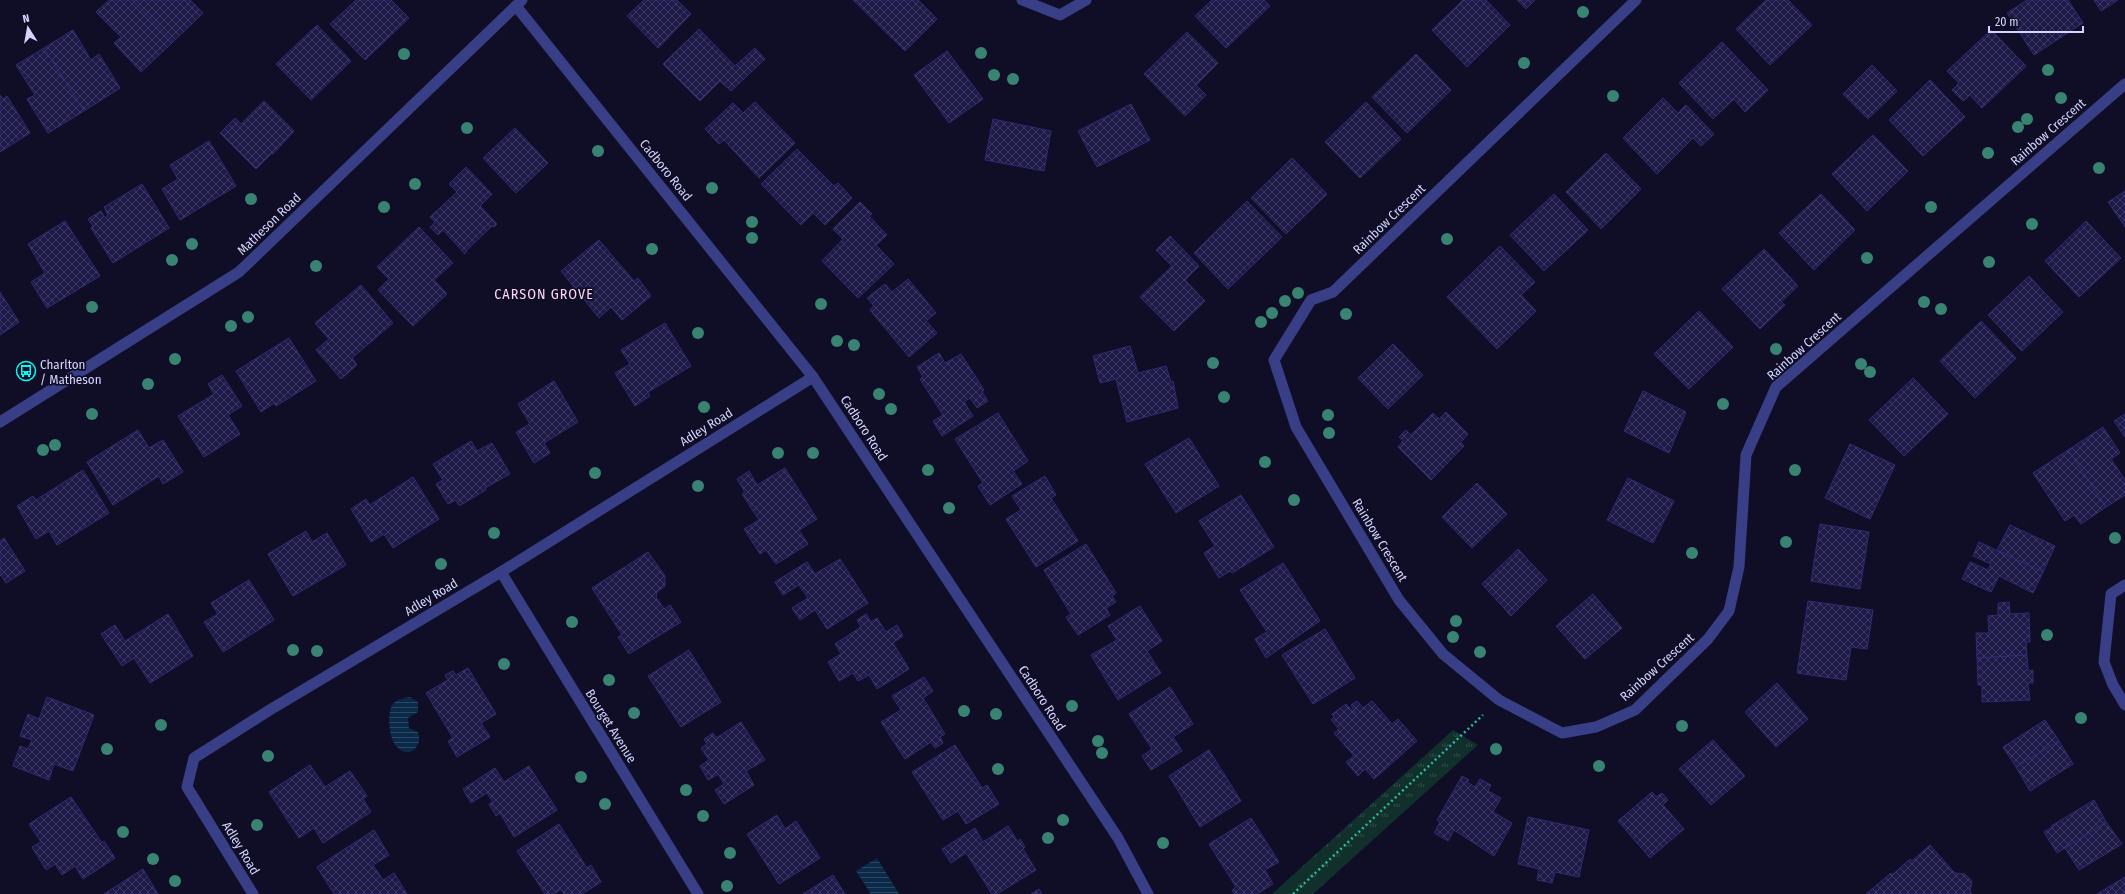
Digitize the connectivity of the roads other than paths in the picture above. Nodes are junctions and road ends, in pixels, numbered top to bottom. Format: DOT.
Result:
graph roads {
  1 [pos="1022,0"];
  2 [pos="1086,0"];
  3 [pos="1636,0"];
  4 [pos="519,3"];
  5 [pos="2125,84"];
  6 [pos="813,377"];
  7 [pos="0,422"];
  8 [pos="501,572"];
  9 [pos="2125,585"];
  10 [pos="2125,705"];
  11 [pos="253,894"];
  12 [pos="698,894"];
  13 [pos="1148,894"];
  1 -- 2 [label="street"];
  3 -- 5 [label="street, Rainbow Crescent"];
  4 -- 6 [label="street, Cadboro Road"];
  4 -- 7 [label="street, Matheson Road"];
  6 -- 8 [label="street, Adley Road"];
  6 -- 13 [label="street, Cadboro Road"];
  8 -- 11 [label="street, Adley Road"];
  8 -- 12 [label="street, Bourget Avenue"];
  9 -- 10 [label="street"];
}
